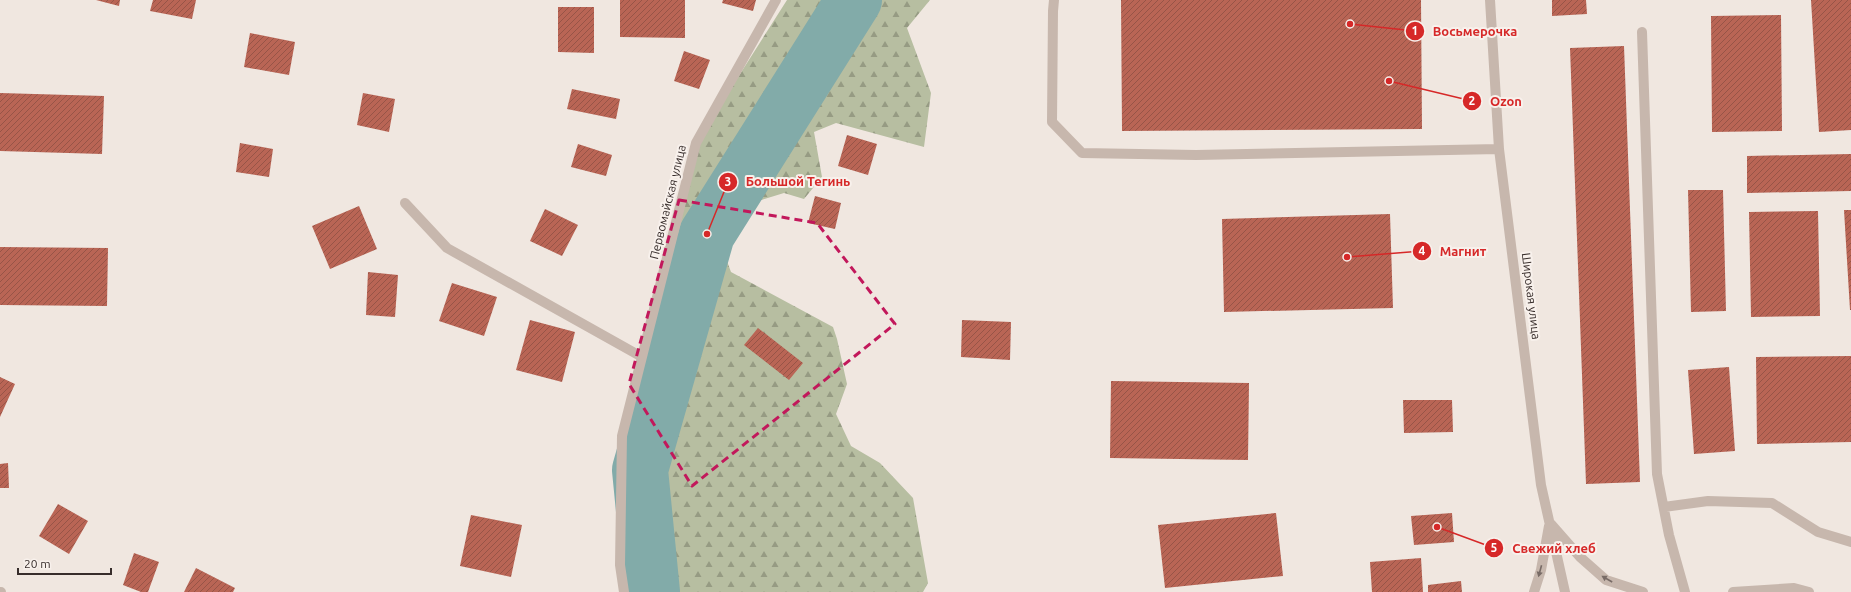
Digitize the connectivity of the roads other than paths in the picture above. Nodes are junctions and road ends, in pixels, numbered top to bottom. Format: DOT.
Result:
graph roads {
  1 [pos="776,0"];
  2 [pos="1054,0"];
  3 [pos="1490,0"];
  4 [pos="1642,32"];
  5 [pos="1499,149"];
  6 [pos="405,203"];
  7 [pos="642,356"];
  8 [pos="1664,507"];
  9 [pos="1550,522"];
  10 [pos="1851,542"];
  11 [pos="624,592"];
  12 [pos="1534,592"];
  13 [pos="1565,592"];
  14 [pos="1643,592"];
  15 [pos="1685,592"];
  16 [pos="1733,592"];
  17 [pos="1809,592"];
  1 -- 7 [label="street, Первомайская улица"];
  2 -- 5 [label="street"];
  3 -- 5 [label="street, Широкая улица"];
  4 -- 8 [label="street"];
  5 -- 9 [label="street, Широкая улица"];
  6 -- 7 [label="street"];
  7 -- 11 [label="street, Первомайская улица"];
  8 -- 10 [label="street"];
  8 -- 15 [label="street"];
  9 -- 12 [label="street, one-way"];
  9 -- 13 [label="street, Широкая улица"];
  14 -- 9 [label="street, one-way"];
  16 -- 17 [label="street"];
}
